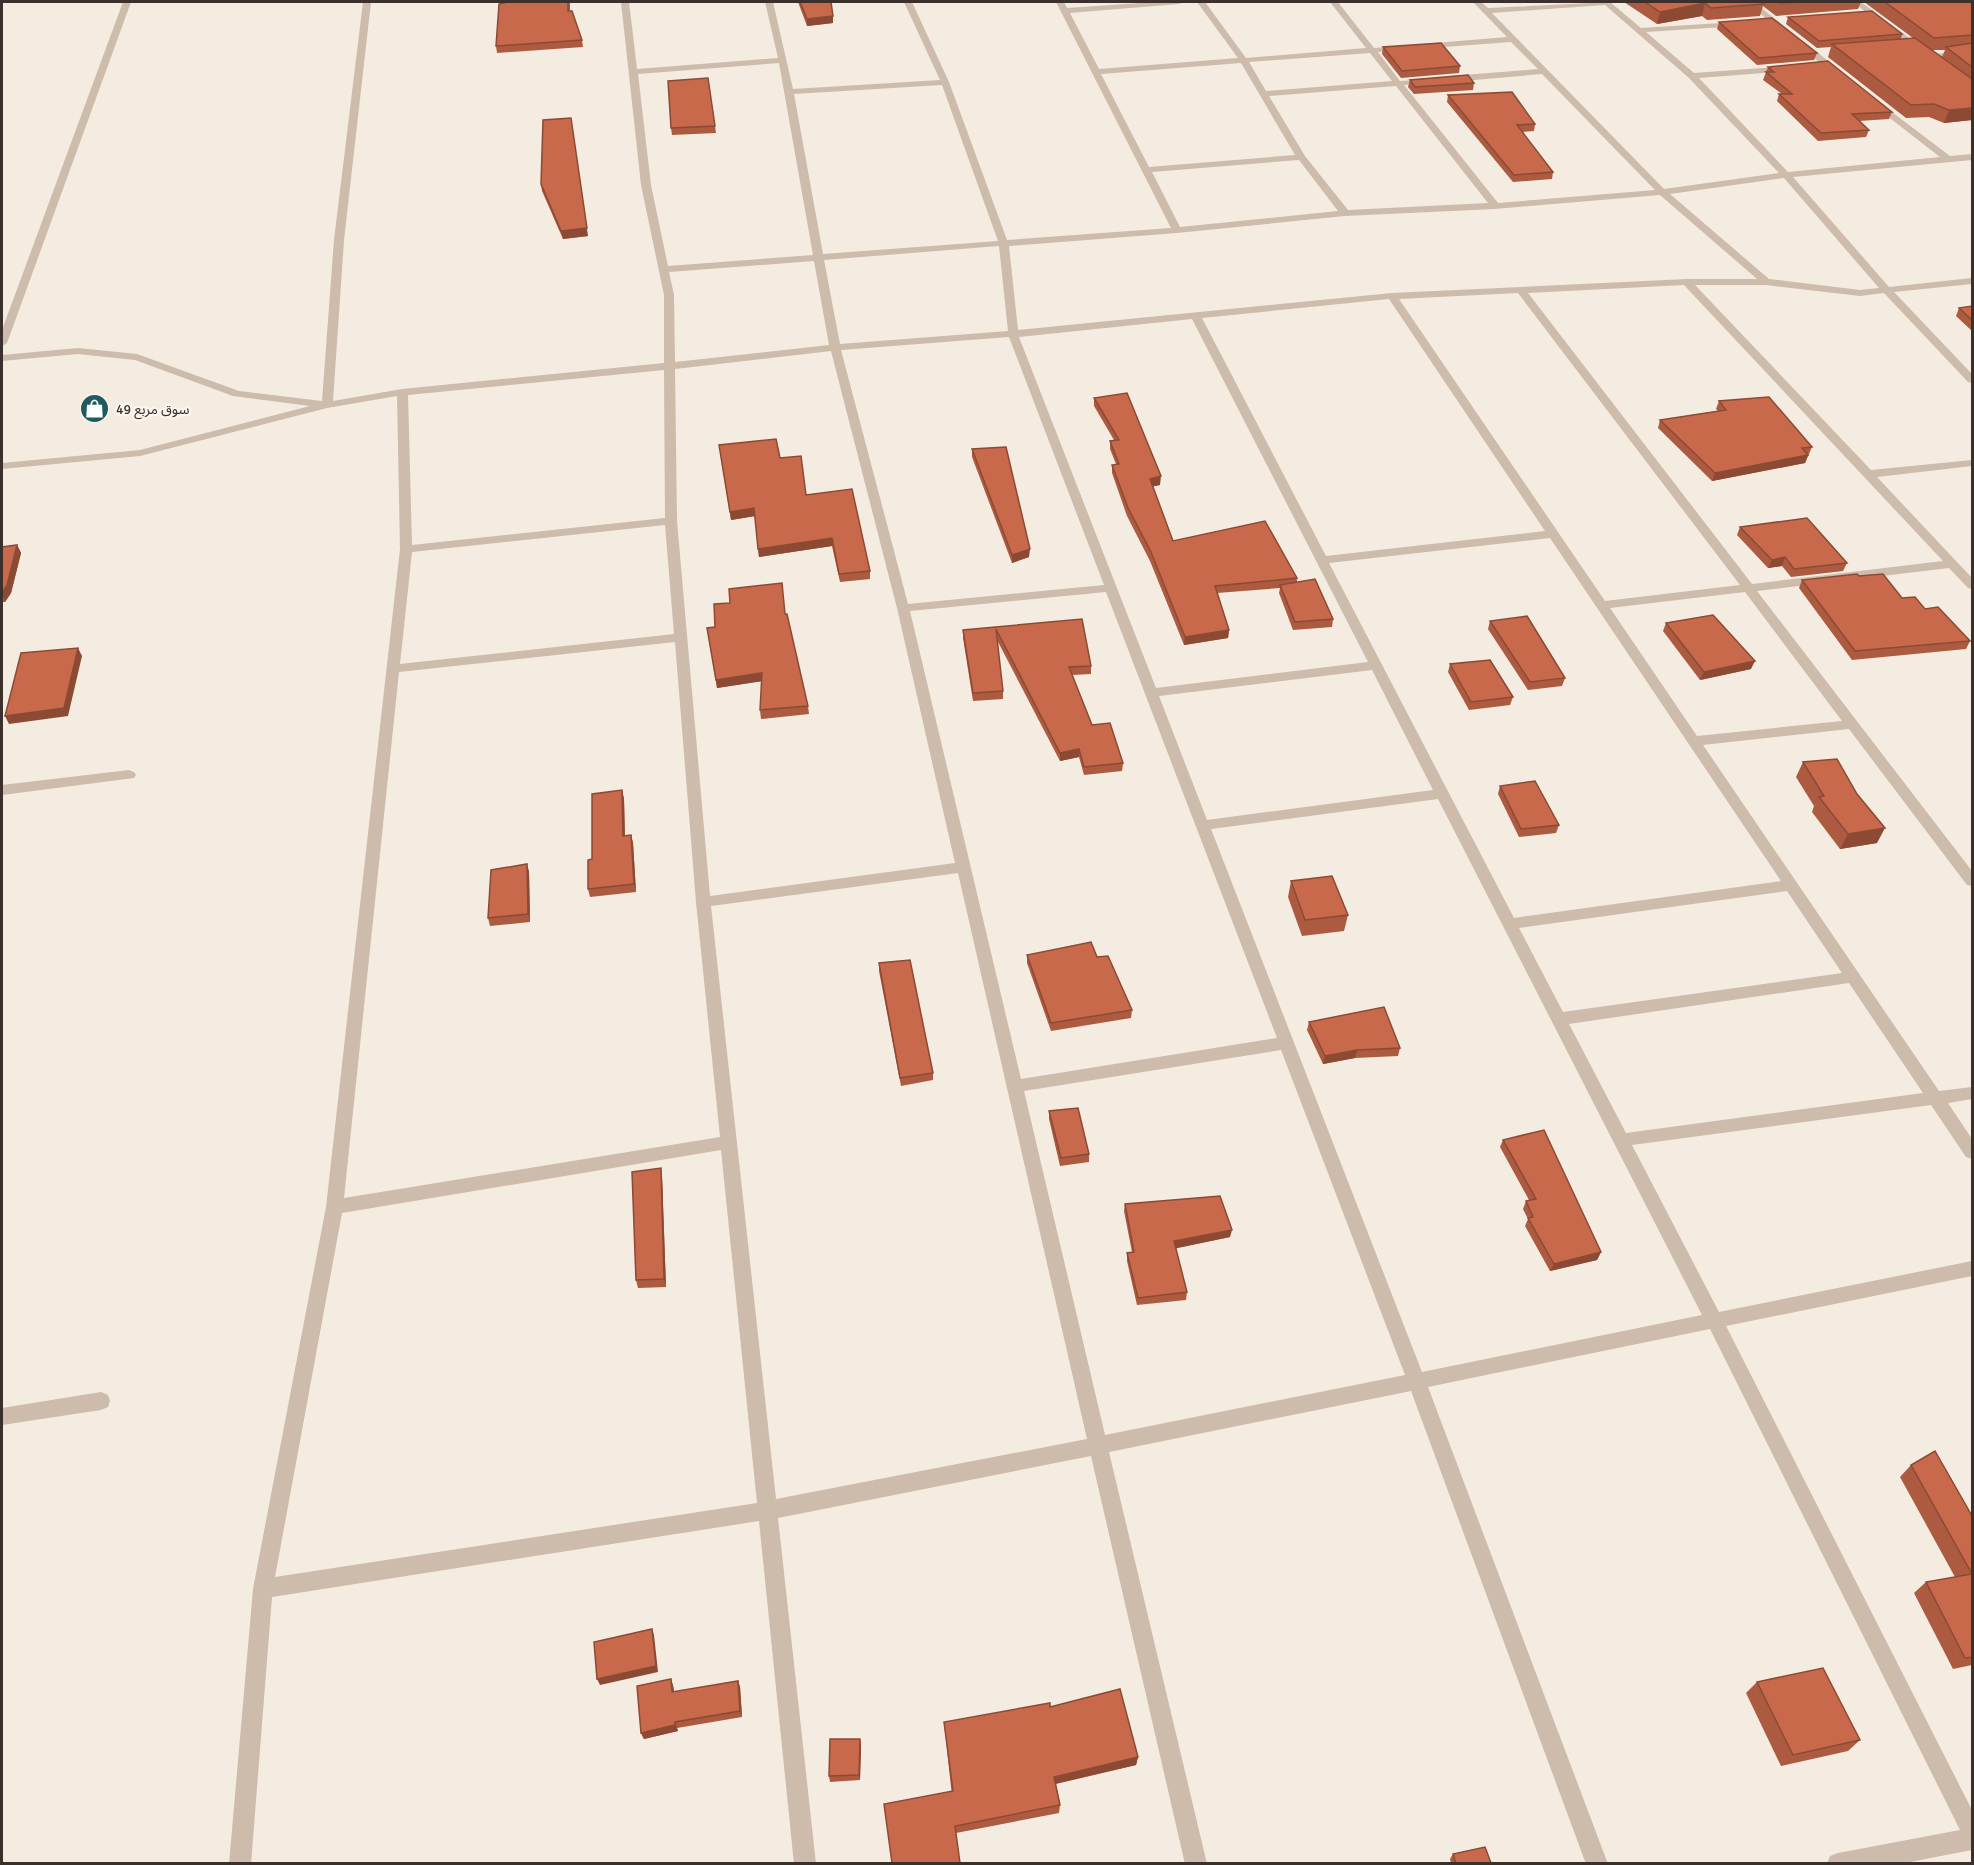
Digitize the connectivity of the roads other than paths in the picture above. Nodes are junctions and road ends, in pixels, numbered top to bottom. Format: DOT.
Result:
graph roads {
  1 [pos="127,2"];
  2 [pos="367,2"];
  3 [pos="625,2"];
  4 [pos="769,2"];
  5 [pos="908,2"];
  6 [pos="1060,2"];
  7 [pos="1179,2"];
  8 [pos="1201,2"];
  9 [pos="1334,2"];
  10 [pos="1476,2"];
  11 [pos="1606,2"];
  12 [pos="1750,2"];
  13 [pos="1857,2"];
  14 [pos="1065,11"];
  15 [pos="1486,11"];
  16 [pos="1872,13"];
  17 [pos="1861,14"];
  18 [pos="1784,20"];
  19 [pos="1768,21"];
  20 [pos="1744,23"];
  21 [pos="1641,30"];
  22 [pos="1513,39"];
  23 [pos="1913,45"];
  24 [pos="1902,46"];
  25 [pos="1373,50"];
  26 [pos="1972,51"];
  27 [pos="1824,52"];
  28 [pos="1813,53"];
  29 [pos="1927,56"];
  30 [pos="783,60"];
  31 [pos="1243,60"];
  32 [pos="1936,63"];
  33 [pos="1826,64"];
  34 [pos="1815,65"];
  35 [pos="1793,67"];
  36 [pos="1544,71"];
  37 [pos="633,72"];
  38 [pos="1096,72"];
  39 [pos="1692,76"];
  40 [pos="1845,79"];
  41 [pos="1443,80"];
  42 [pos="1432,81"];
  43 [pos="945,82"];
  44 [pos="1399,83"];
  45 [pos="790,92"];
  46 [pos="1864,93"];
  47 [pos="1263,94"];
  48 [pos="1972,157"];
  49 [pos="1300,158"];
  50 [pos="1948,159"];
  51 [pos="1146,170"];
  52 [pos="1786,175"];
  53 [pos="1662,192"];
  54 [pos="1495,206"];
  55 [pos="1345,213"];
  56 [pos="1177,230"];
  57 [pos="1004,244"];
  58 [pos="821,257"];
  59 [pos="665,270"];
  60 [pos="1972,281"];
  61 [pos="1687,282"];
  62 [pos="1766,282"];
  63 [pos="1522,291"];
  64 [pos="1888,292"];
  65 [pos="1392,296"];
  66 [pos="1195,315"];
  67 [pos="1013,334"];
  68 [pos="2,343"];
  69 [pos="835,347"];
  70 [pos="2,358"];
  71 [pos="671,366"];
  72 [pos="1972,380"];
  73 [pos="402,392"];
  74 [pos="327,405"];
  75 [pos="1972,463"];
  76 [pos="2,466"];
  77 [pos="1870,474"];
  78 [pos="671,521"];
  79 [pos="1554,534"];
  80 [pos="406,549"];
  81 [pos="1321,560"];
  82 [pos="1953,564"];
  83 [pos="1972,585"];
  84 [pos="1748,586"];
  85 [pos="1111,588"];
  86 [pos="1601,604"];
  87 [pos="903,608"];
  88 [pos="680,637"];
  89 [pos="1375,665"];
  90 [pos="392,669"];
  91 [pos="1152,693"];
  92 [pos="1853,724"];
  93 [pos="1694,741"];
  94 [pos="129,775"];
  95 [pos="2,790"];
  96 [pos="1443,794"];
  97 [pos="1204,825"];
  98 [pos="964,867"];
  99 [pos="1972,881"];
  100 [pos="1791,885"];
  101 [pos="703,902"];
  102 [pos="1509,924"];
  103 [pos="1853,977"];
  104 [pos="1558,1019"];
  105 [pos="1287,1043"];
  106 [pos="1015,1086"];
  107 [pos="1972,1093"];
  108 [pos="1936,1097"];
  109 [pos="1621,1140"];
  110 [pos="729,1142"];
  111 [pos="1972,1152"];
  112 [pos="335,1207"];
  113 [pos="1972,1268"];
  114 [pos="1714,1320"];
  115 [pos="1417,1382"];
  116 [pos="101,1401"];
  117 [pos="2,1417"];
  118 [pos="1099,1446"];
  119 [pos="769,1510"];
  120 [pos="263,1589"];
  121 [pos="1972,1832"];
  122 [pos="1972,1839"];
  123 [pos="240,1863"];
  124 [pos="805,1863"];
  125 [pos="1196,1863"];
  126 [pos="1597,1863"];
  127 [pos="1838,1863"];
  1 -- 68 [label="street"];
  2 -- 74 [label="street"];
  3 -- 37 [label="street"];
  4 -- 30 [label="street"];
  5 -- 43 [label="street"];
  6 -- 14 [label="street"];
  7 -- 14 [label="street"];
  8 -- 31 [label="street"];
  9 -- 25 [label="street"];
  10 -- 15 [label="street"];
  11 -- 15 [label="street"];
  11 -- 21 [label="street"];
  12 -- 19 [label="street"];
  13 -- 16 [label="street"];
  14 -- 38 [label="street"];
  15 -- 22 [label="street"];
  16 -- 17 [label="street"];
  16 -- 23 [label="street"];
  18 -- 19 [label="street"];
  19 -- 28 [label="street"];
  20 -- 21 [label="street"];
  21 -- 39 [label="street"];
  22 -- 25 [label="street"];
  22 -- 36 [label="street"];
  23 -- 24 [label="street"];
  23 -- 29 [label="street"];
  25 -- 31 [label="street"];
  25 -- 44 [label="street"];
  26 -- 29 [label="street"];
  27 -- 28 [label="street"];
  28 -- 33 [label="street"];
  29 -- 32 [label="street"];
  30 -- 37 [label="street"];
  30 -- 45 [label="street"];
  31 -- 38 [label="street"];
  31 -- 47 [label="street"];
  33 -- 34 [label="street"];
  33 -- 40 [label="street"];
  35 -- 39 [label="street"];
  36 -- 41 [label="street"];
  36 -- 53 [label="street"];
  37 -- 59 [label="street"];
  38 -- 51 [label="street"];
  39 -- 52 [label="street"];
  42 -- 44 [label="street"];
  43 -- 45 [label="street"];
  43 -- 57 [label="street"];
  44 -- 47 [label="street"];
  44 -- 54 [label="street"];
  45 -- 58 [label="street"];
  46 -- 50 [label="street"];
  47 -- 49 [label="street"];
  48 -- 50 [label="street"];
  49 -- 51 [label="street"];
  49 -- 55 [label="street"];
  50 -- 52 [label="street"];
  51 -- 56 [label="street"];
  52 -- 53 [label="street"];
  52 -- 64 [label="street"];
  53 -- 54 [label="street"];
  53 -- 62 [label="street"];
  54 -- 55 [label="street"];
  55 -- 56 [label="street"];
  56 -- 57 [label="street"];
  57 -- 58 [label="street"];
  57 -- 67 [label="street"];
  58 -- 59 [label="street"];
  58 -- 69 [label="street"];
  59 -- 71 [label="street"];
  60 -- 64 [label="street"];
  61 -- 62 [label="street"];
  61 -- 63 [label="street"];
  61 -- 77 [label="street"];
  62 -- 64 [label="street"];
  63 -- 65 [label="street"];
  63 -- 84 [label="street"];
  64 -- 72 [label="street"];
  65 -- 66 [label="street"];
  65 -- 79 [label="street"];
  66 -- 67 [label="street"];
  66 -- 81 [label="street"];
  67 -- 69 [label="street"];
  67 -- 85 [label="street"];
  69 -- 71 [label="street"];
  69 -- 87 [label="street"];
  70 -- 74 [label="street"];
  71 -- 73 [label="street"];
  71 -- 78 [label="street"];
  73 -- 74 [label="street"];
  73 -- 80 [label="street"];
  74 -- 76 [label="street"];
  75 -- 77 [label="street"];
  77 -- 82 [label="street"];
  78 -- 80 [label="street"];
  78 -- 88 [label="street"];
  79 -- 81 [label="street"];
  79 -- 86 [label="street"];
  80 -- 90 [label="street"];
  81 -- 89 [label="street"];
  82 -- 83 [label="street"];
  82 -- 84 [label="street"];
  84 -- 86 [label="street"];
  84 -- 92 [label="street"];
  85 -- 87 [label="street"];
  85 -- 91 [label="street"];
  86 -- 93 [label="street"];
  87 -- 98 [label="street"];
  88 -- 90 [label="street"];
  88 -- 101 [label="street"];
  89 -- 91 [label="street"];
  89 -- 96 [label="street"];
  90 -- 112 [label="street"];
  91 -- 97 [label="street"];
  92 -- 93 [label="street"];
  92 -- 99 [label="street"];
  93 -- 100 [label="street"];
  94 -- 95 [label="street"];
  96 -- 97 [label="street"];
  96 -- 102 [label="street"];
  97 -- 105 [label="street"];
  98 -- 101 [label="street"];
  98 -- 106 [label="street"];
  100 -- 102 [label="street"];
  100 -- 103 [label="street"];
  101 -- 110 [label="street"];
  102 -- 104 [label="street"];
  103 -- 104 [label="street"];
  103 -- 108 [label="street"];
  104 -- 109 [label="street"];
  105 -- 106 [label="street"];
  105 -- 115 [label="street"];
  106 -- 118 [label="street"];
  107 -- 108 [label="street"];
  108 -- 109 [label="street"];
  108 -- 111 [label="street"];
  109 -- 114 [label="street"];
  110 -- 112 [label="street"];
  110 -- 119 [label="street"];
  112 -- 120 [label="street"];
  113 -- 114 [label="street"];
  114 -- 115 [label="street"];
  114 -- 121 [label="street"];
  115 -- 118 [label="street"];
  115 -- 126 [label="street"];
  116 -- 117 [label="street"];
  118 -- 119 [label="street"];
  118 -- 125 [label="street"];
  119 -- 120 [label="street"];
  119 -- 124 [label="street"];
  120 -- 123 [label="street"];
  122 -- 127 [label="street"];
}
